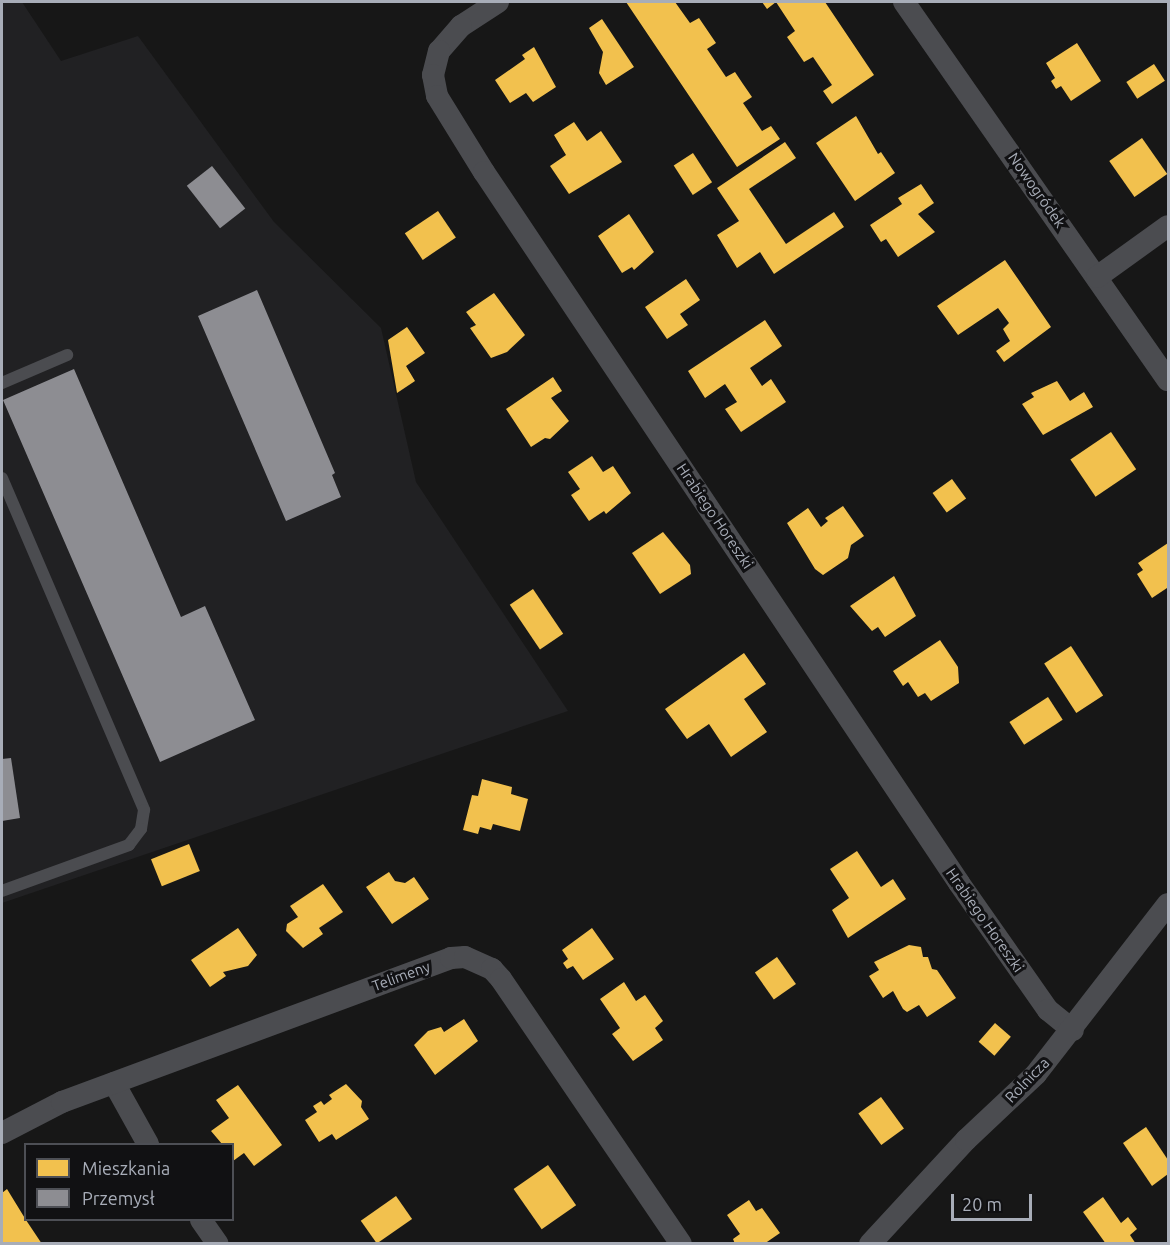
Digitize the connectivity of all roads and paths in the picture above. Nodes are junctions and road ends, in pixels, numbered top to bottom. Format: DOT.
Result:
graph roads {
  1 [pos="498,2"];
  2 [pos="904,2"];
  3 [pos="1168,226"];
  4 [pos="1097,277"];
  5 [pos="68,355"];
  6 [pos="1168,380"];
  7 [pos="2,384"];
  8 [pos="2,478"];
  9 [pos="2,891"];
  10 [pos="1168,904"];
  11 [pos="1073,1030"];
  12 [pos="114,1083"];
  13 [pos="2,1133"];
  14 [pos="147,1143"];
  15 [pos="202,1221"];
  16 [pos="218,1244"];
  17 [pos="681,1244"];
  18 [pos="870,1244"];
  1 -- 11 [label="street, Hrabiego Horeszki"];
  2 -- 4 [label="street, Nowogródek"];
  3 -- 4 [label="street"];
  4 -- 6 [label="street, Nowogródek"];
  5 -- 7 [label="lane"];
  8 -- 9 [label="lane"];
  10 -- 11 [label="street, Rolnicza"];
  11 -- 18 [label="street, Rolnicza"];
  12 -- 13 [label="street, Telimeny"];
  12 -- 14 [label="street"];
  12 -- 17 [label="street, Telimeny"];
  15 -- 16 [label="street"];
}
